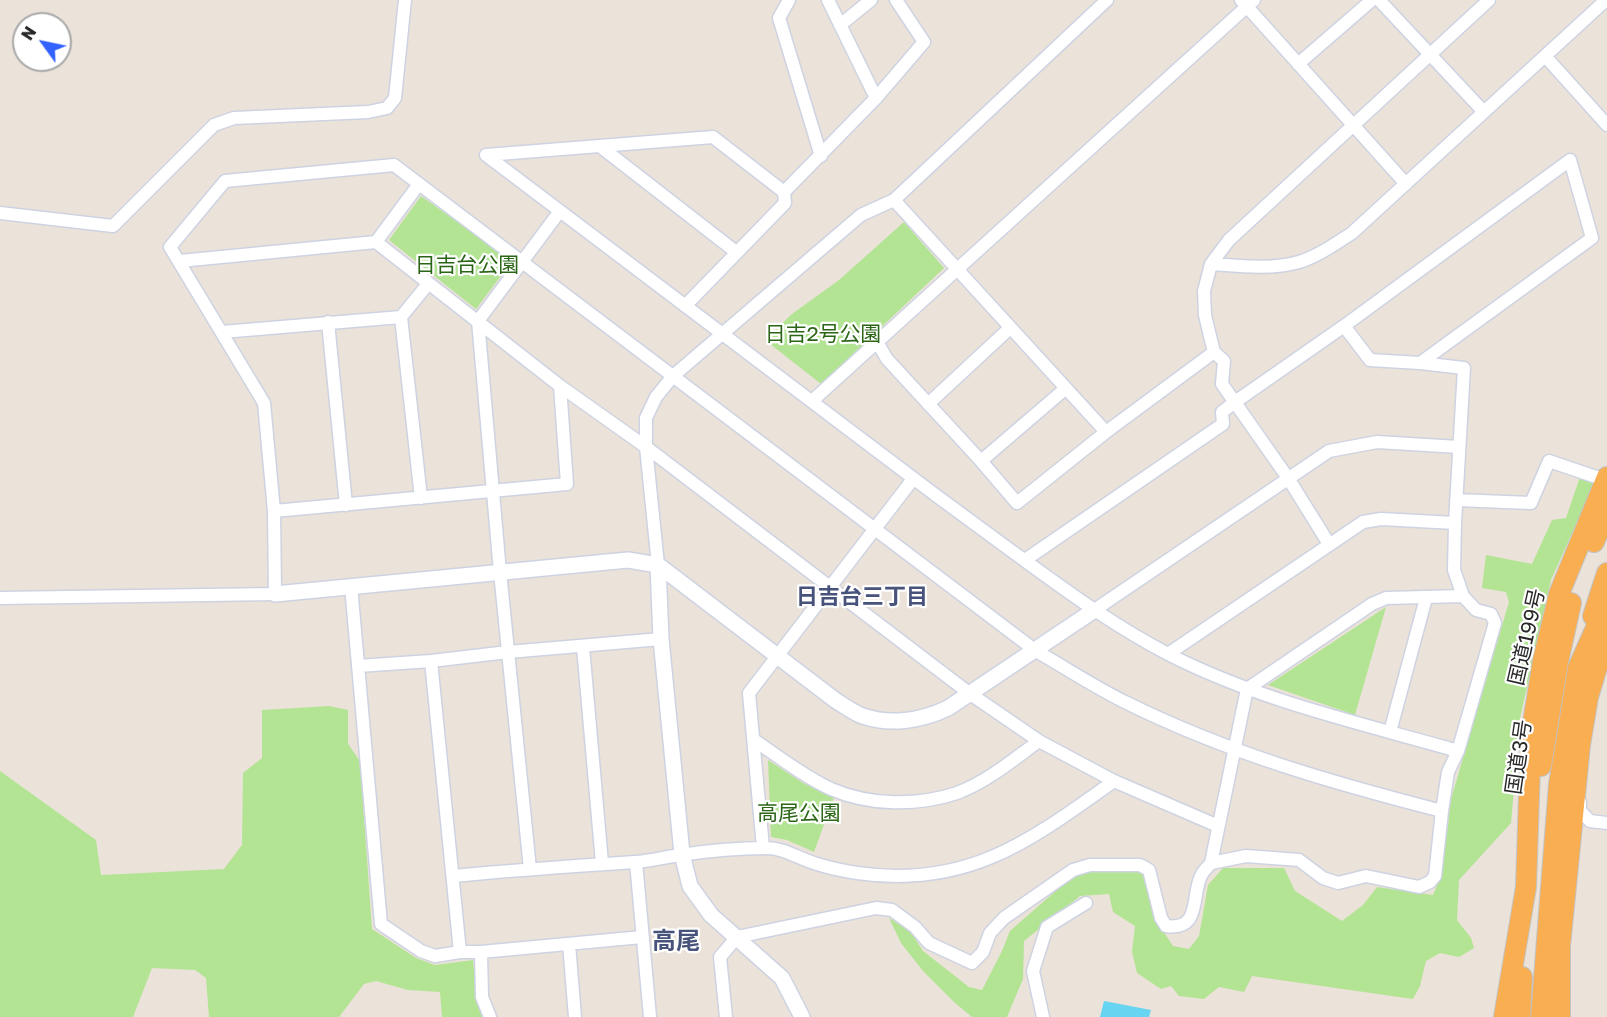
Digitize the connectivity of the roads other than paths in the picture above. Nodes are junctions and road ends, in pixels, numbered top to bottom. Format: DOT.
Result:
graph roads {
  1 [pos="405,0"];
  2 [pos="789,0"];
  3 [pos="828,0"];
  4 [pos="871,0"];
  5 [pos="896,0"];
  6 [pos="1107,0"];
  7 [pos="1372,0"];
  8 [pos="1379,0"];
  9 [pos="1489,0"];
  10 [pos="1606,0"];
  11 [pos="1247,2"];
  12 [pos="840,25"];
  13 [pos="1430,53"];
  14 [pos="1545,56"];
  15 [pos="1298,64"];
  16 [pos="876,98"];
  17 [pos="1484,112"];
  18 [pos="1604,116"];
  19 [pos="1354,126"];
  20 [pos="601,147"];
  21 [pos="821,156"];
  22 [pos="419,184"];
  23 [pos="1406,184"];
  24 [pos="784,192"];
  25 [pos="894,200"];
  26 [pos="560,211"];
  27 [pos="0,213"];
  28 [pos="376,242"];
  29 [pos="736,252"];
  30 [pos="180,261"];
  31 [pos="523,261"];
  32 [pos="1211,264"];
  33 [pos="957,269"];
  34 [pos="428,284"];
  35 [pos="685,306"];
  36 [pos="401,317"];
  37 [pos="478,321"];
  38 [pos="328,322"];
  39 [pos="1344,326"];
  40 [pos="1010,328"];
  41 [pos="222,332"];
  42 [pos="722,333"];
  43 [pos="878,342"];
  44 [pos="1214,352"];
  45 [pos="1420,363"];
  46 [pos="672,376"];
  47 [pos="560,386"];
  48 [pos="1065,389"];
  49 [pos="812,401"];
  50 [pos="1235,402"];
  51 [pos="928,404"];
  52 [pos="1106,432"];
  53 [pos="646,447"];
  54 [pos="1459,447"];
  55 [pos="981,461"];
  56 [pos="1288,478"];
  57 [pos="913,479"];
  58 [pos="1606,479"];
  59 [pos="493,491"];
  60 [pos="421,498"];
  61 [pos="1456,500"];
  62 [pos="346,505"];
  63 [pos="274,511"];
  64 [pos="1607,511"];
  65 [pos="1455,523"];
  66 [pos="874,529"];
  67 [pos="1329,544"];
  68 [pos="1025,561"];
  69 [pos="658,565"];
  70 [pos="500,572"];
  71 [pos="1607,573"];
  72 [pos="351,586"];
  73 [pos="831,587"];
  74 [pos="275,594"];
  75 [pos="1464,596"];
  76 [pos="0,597"];
  77 [pos="1426,598"];
  78 [pos="1607,603"];
  79 [pos="1093,610"];
  80 [pos="1607,634"];
  81 [pos="662,639"];
  82 [pos="1607,644"];
  83 [pos="583,647"];
  84 [pos="1036,651"];
  85 [pos="508,652"];
  86 [pos="1168,654"];
  87 [pos="777,655"];
  88 [pos="431,661"];
  89 [pos="358,666"];
  90 [pos="1578,668"];
  91 [pos="1247,689"];
  92 [pos="969,693"];
  93 [pos="1390,732"];
  94 [pos="754,740"];
  95 [pos="1038,741"];
  96 [pos="1235,750"];
  97 [pos="1458,751"];
  98 [pos="1114,781"];
  99 [pos="1442,811"];
  100 [pos="1590,821"];
  101 [pos="1607,823"];
  102 [pos="1218,826"];
  103 [pos="763,848"];
  104 [pos="682,854"];
  105 [pos="636,862"];
  106 [pos="602,863"];
  107 [pos="1211,863"];
  108 [pos="530,869"];
  109 [pos="453,876"];
  110 [pos="1526,887"];
  111 [pos="1086,903"];
  112 [pos="642,937"];
  113 [pos="737,937"];
  114 [pos="569,944"];
  115 [pos="1560,946"];
  116 [pos="460,952"];
  117 [pos="481,952"];
  118 [pos="490,1017"];
  119 [pos="575,1017"];
  120 [pos="650,1017"];
  121 [pos="726,1017"];
  122 [pos="802,1017"];
  123 [pos="1042,1017"];
  124 [pos="1504,1017"];
  125 [pos="1520,1017"];
  126 [pos="1541,1017"];
  127 [pos="1560,1017"];
  1 -- 27 [label="street"];
  2 -- 21 [label="street"];
  3 -- 12 [label="street"];
  4 -- 12 [label="street"];
  5 -- 16 [label="street"];
  6 -- 25 [label="street"];
  7 -- 15 [label="street"];
  8 -- 13 [label="street"];
  9 -- 13 [label="street"];
  10 -- 14 [label="street"];
  11 -- 15 [label="street"];
  11 -- 33 [label="street"];
  12 -- 16 [label="street"];
  13 -- 17 [label="street"];
  13 -- 19 [label="street"];
  14 -- 17 [label="street"];
  14 -- 18 [label="street"];
  15 -- 19 [label="street"];
  16 -- 21 [label="street"];
  17 -- 23 [label="street"];
  19 -- 23 [label="street"];
  19 -- 32 [label="street"];
  20 -- 24 [label="street"];
  20 -- 26 [label="street"];
  20 -- 29 [label="street"];
  21 -- 24 [label="street"];
  22 -- 28 [label="street"];
  22 -- 30 [label="street"];
  22 -- 31 [label="street"];
  23 -- 32 [label="street"];
  24 -- 29 [label="street"];
  25 -- 33 [label="street"];
  25 -- 42 [label="street"];
  26 -- 31 [label="street"];
  26 -- 35 [label="street"];
  28 -- 30 [label="street"];
  28 -- 34 [label="street"];
  29 -- 35 [label="street"];
  30 -- 41 [label="street"];
  31 -- 37 [label="street"];
  31 -- 46 [label="street"];
  32 -- 44 [label="street"];
  33 -- 40 [label="street"];
  33 -- 43 [label="street"];
  34 -- 36 [label="street"];
  34 -- 37 [label="street"];
  35 -- 42 [label="street"];
  36 -- 38 [label="street"];
  36 -- 60 [label="street"];
  37 -- 47 [label="street"];
  37 -- 59 [label="street"];
  38 -- 41 [label="street"];
  38 -- 62 [label="street"];
  39 -- 45 [label="street"];
  39 -- 45 [label="street"];
  39 -- 50 [label="street"];
  40 -- 48 [label="street"];
  40 -- 51 [label="street"];
  41 -- 63 [label="street"];
  42 -- 46 [label="street"];
  42 -- 49 [label="street"];
  43 -- 49 [label="street"];
  43 -- 51 [label="street"];
  44 -- 50 [label="street"];
  44 -- 52 [label="street"];
  45 -- 54 [label="street"];
  46 -- 53 [label="street"];
  46 -- 66 [label="street"];
  47 -- 53 [label="street"];
  47 -- 59 [label="street"];
  48 -- 52 [label="street"];
  48 -- 55 [label="street"];
  49 -- 57 [label="street"];
  50 -- 56 [label="street"];
  50 -- 68 [label="street"];
  51 -- 55 [label="street"];
  52 -- 55 [label="street"];
  53 -- 69 [label="street"];
  53 -- 73 [label="street"];
  54 -- 56 [label="street"];
  54 -- 61 [label="street"];
  56 -- 67 [label="street"];
  56 -- 79 [label="street"];
  57 -- 66 [label="street"];
  57 -- 68 [label="street"];
  58 -- 61 [label="street"];
  58 -- 110 [label="highway, 国道199号"];
  59 -- 60 [label="street"];
  59 -- 70 [label="street"];
  60 -- 62 [label="street"];
  61 -- 65 [label="street"];
  62 -- 63 [label="street"];
  63 -- 74 [label="street"];
  64 -- 110 [label="highway, 国道3号"];
  65 -- 67 [label="street"];
  65 -- 75 [label="street"];
  66 -- 73 [label="street"];
  66 -- 84 [label="street"];
  67 -- 86 [label="street"];
  68 -- 79 [label="street"];
  69 -- 70 [label="street"];
  69 -- 81 [label="street"];
  69 -- 87 [label="street"];
  70 -- 72 [label="street"];
  70 -- 85 [label="street"];
  71 -- 90 [label="highway"];
  72 -- 74 [label="street"];
  72 -- 89 [label="street"];
  73 -- 87 [label="street"];
  73 -- 92 [label="street"];
  74 -- 76 [label="street"];
  75 -- 77 [label="street"];
  75 -- 97 [label="street"];
  77 -- 91 [label="street"];
  77 -- 93 [label="street"];
  78 -- 90 [label="highway, 国道3号"];
  79 -- 84 [label="street"];
  79 -- 86 [label="street"];
  80 -- 115 [label="highway"];
  81 -- 83 [label="street"];
  81 -- 104 [label="street"];
  82 -- 100 [label="street"];
  83 -- 85 [label="street"];
  83 -- 106 [label="street"];
  84 -- 92 [label="street"];
  84 -- 96 [label="street"];
  85 -- 88 [label="street"];
  85 -- 108 [label="street"];
  86 -- 91 [label="street"];
  87 -- 92 [label="street"];
  87 -- 94 [label="street"];
  88 -- 89 [label="street"];
  88 -- 109 [label="street"];
  89 -- 116 [label="street"];
  90 -- 126 [label="highway, 国道3号"];
  91 -- 93 [label="street"];
  91 -- 96 [label="street"];
  92 -- 95 [label="street"];
  93 -- 97 [label="street"];
  94 -- 95 [label="street"];
  94 -- 103 [label="street"];
  95 -- 98 [label="street"];
  96 -- 99 [label="street"];
  96 -- 102 [label="street"];
  97 -- 99 [label="street"];
  98 -- 102 [label="street"];
  98 -- 103 [label="street"];
  99 -- 107 [label="street"];
  100 -- 101 [label="street"];
  100 -- 115 [label="street"];
  102 -- 107 [label="street"];
  103 -- 104 [label="street"];
  104 -- 105 [label="street"];
  104 -- 113 [label="street"];
  105 -- 106 [label="street"];
  105 -- 112 [label="street"];
  106 -- 108 [label="street"];
  107 -- 113 [label="street"];
  108 -- 109 [label="street"];
  109 -- 116 [label="street"];
  110 -- 124 [label="highway"];
  110 -- 125 [label="highway, 国道3号"];
  111 -- 123 [label="street"];
  112 -- 114 [label="street"];
  112 -- 120 [label="street"];
  113 -- 121 [label="street"];
  113 -- 122 [label="street"];
  114 -- 117 [label="street"];
  114 -- 119 [label="street"];
  115 -- 127 [label="highway"];
  116 -- 117 [label="street"];
  117 -- 118 [label="street"];
}
